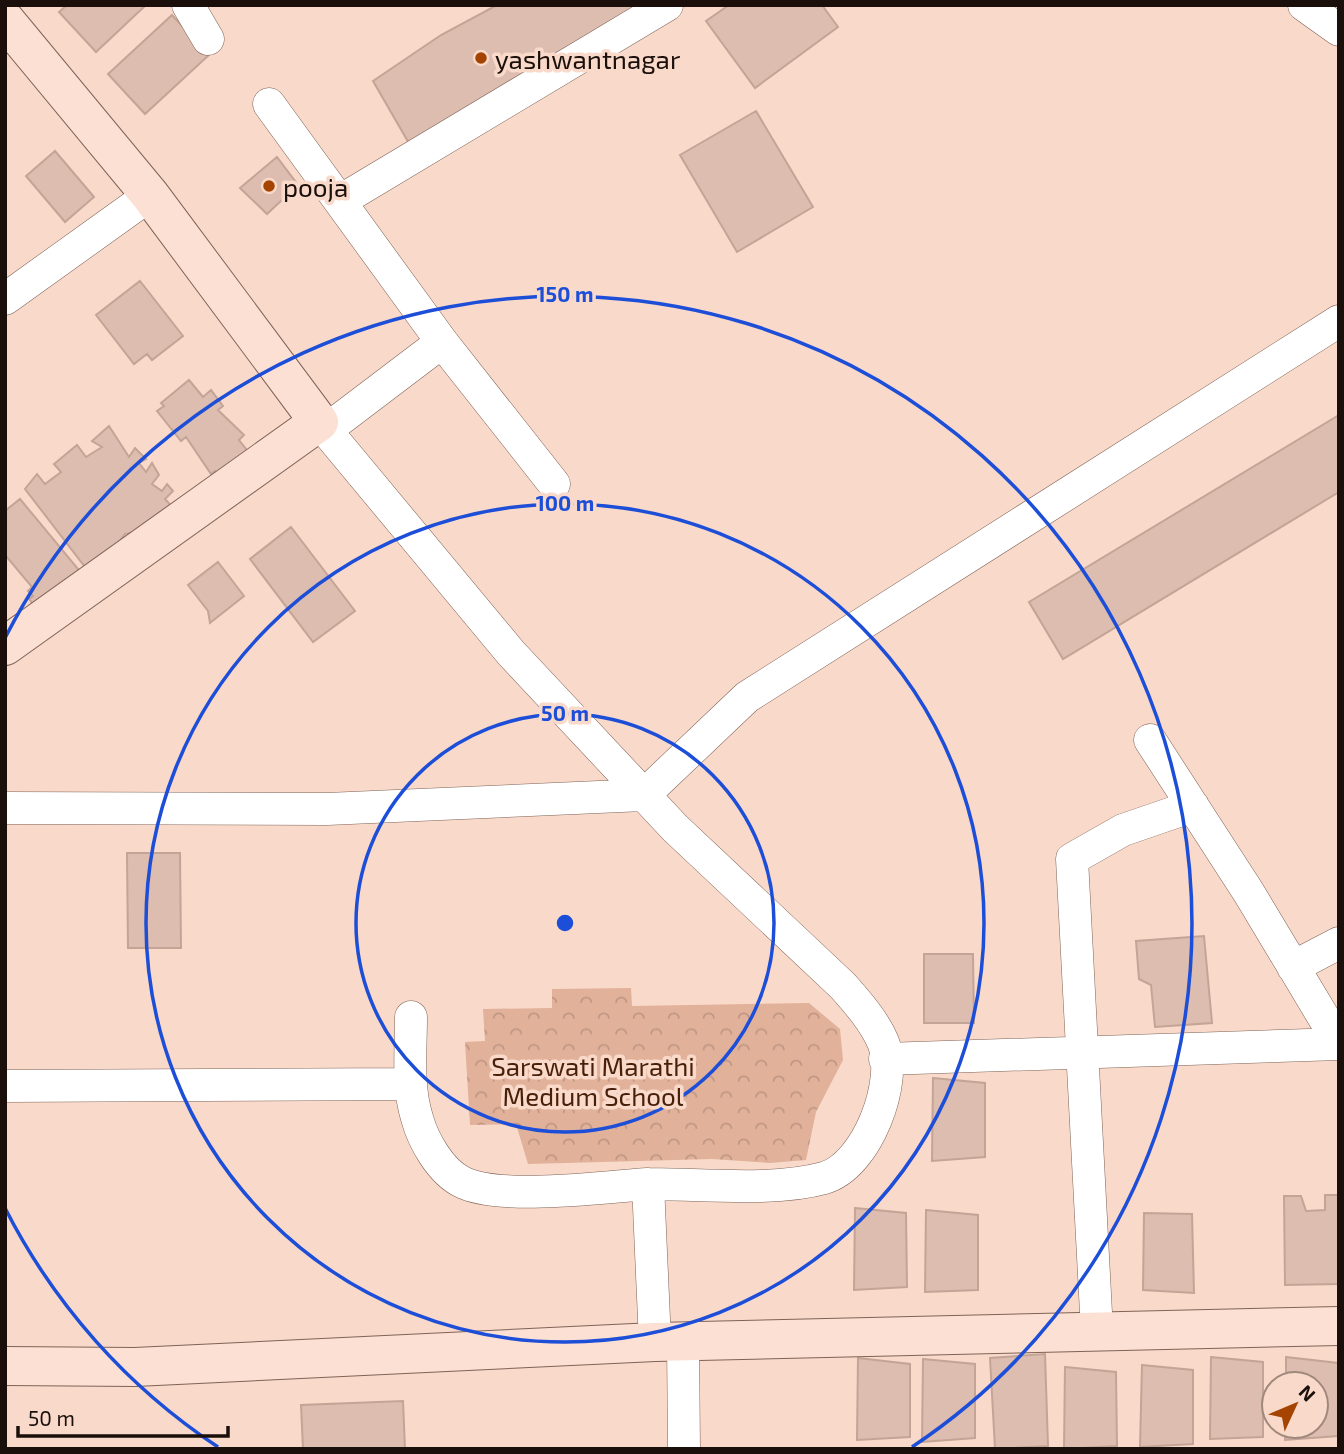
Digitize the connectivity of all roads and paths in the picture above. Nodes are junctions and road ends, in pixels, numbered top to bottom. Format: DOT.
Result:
graph roads {
  1 [pos="188,5"];
  2 [pos="667,5"];
  3 [pos="1304,5"];
  4 [pos="5,20"];
  5 [pos="1339,30"];
  6 [pos="208,39"];
  7 [pos="269,104"];
  8 [pos="150,195"];
  9 [pos="340,201"];
  10 [pos="5,299"];
  11 [pos="1339,321"];
  12 [pos="442,342"];
  13 [pos="322,426"];
  14 [pos="554,484"];
  15 [pos="5,646"];
  16 [pos="1150,740"];
  17 [pos="644,795"];
  18 [pos="1193,806"];
  19 [pos="5,808"];
  20 [pos="1339,943"];
  21 [pos="1293,967"];
  22 [pos="411,1017"];
  23 [pos="1339,1044"];
  24 [pos="1082,1052"];
  25 [pos="885,1059"];
  26 [pos="411,1084"];
  27 [pos="5,1086"];
  28 [pos="648,1184"];
  29 [pos="1339,1326"];
  30 [pos="1097,1332"];
  31 [pos="669,1342"];
  32 [pos="5,1366"];
  33 [pos="684,1449"];
  1 -- 6 [label="street"];
  2 -- 9 [label="street"];
  3 -- 5 [label="street"];
  4 -- 8 [label="street"];
  7 -- 9 [label="street"];
  8 -- 10 [label="street"];
  8 -- 13 [label="street"];
  9 -- 12 [label="street"];
  11 -- 17 [label="street"];
  12 -- 13 [label="street"];
  12 -- 14 [label="street"];
  13 -- 15 [label="street"];
  13 -- 17 [label="street"];
  16 -- 18 [label="street"];
  17 -- 19 [label="street"];
  17 -- 25 [label="street"];
  18 -- 21 [label="street"];
  18 -- 24 [label="street"];
  20 -- 21 [label="street"];
  21 -- 23 [label="street"];
  22 -- 26 [label="street"];
  23 -- 24 [label="street"];
  24 -- 25 [label="street"];
  24 -- 30 [label="street"];
  25 -- 28 [label="street"];
  26 -- 27 [label="street"];
  26 -- 28 [label="street"];
  28 -- 31 [label="street"];
  29 -- 30 [label="street"];
  30 -- 31 [label="street"];
  31 -- 32 [label="street"];
  31 -- 33 [label="street"];
}
